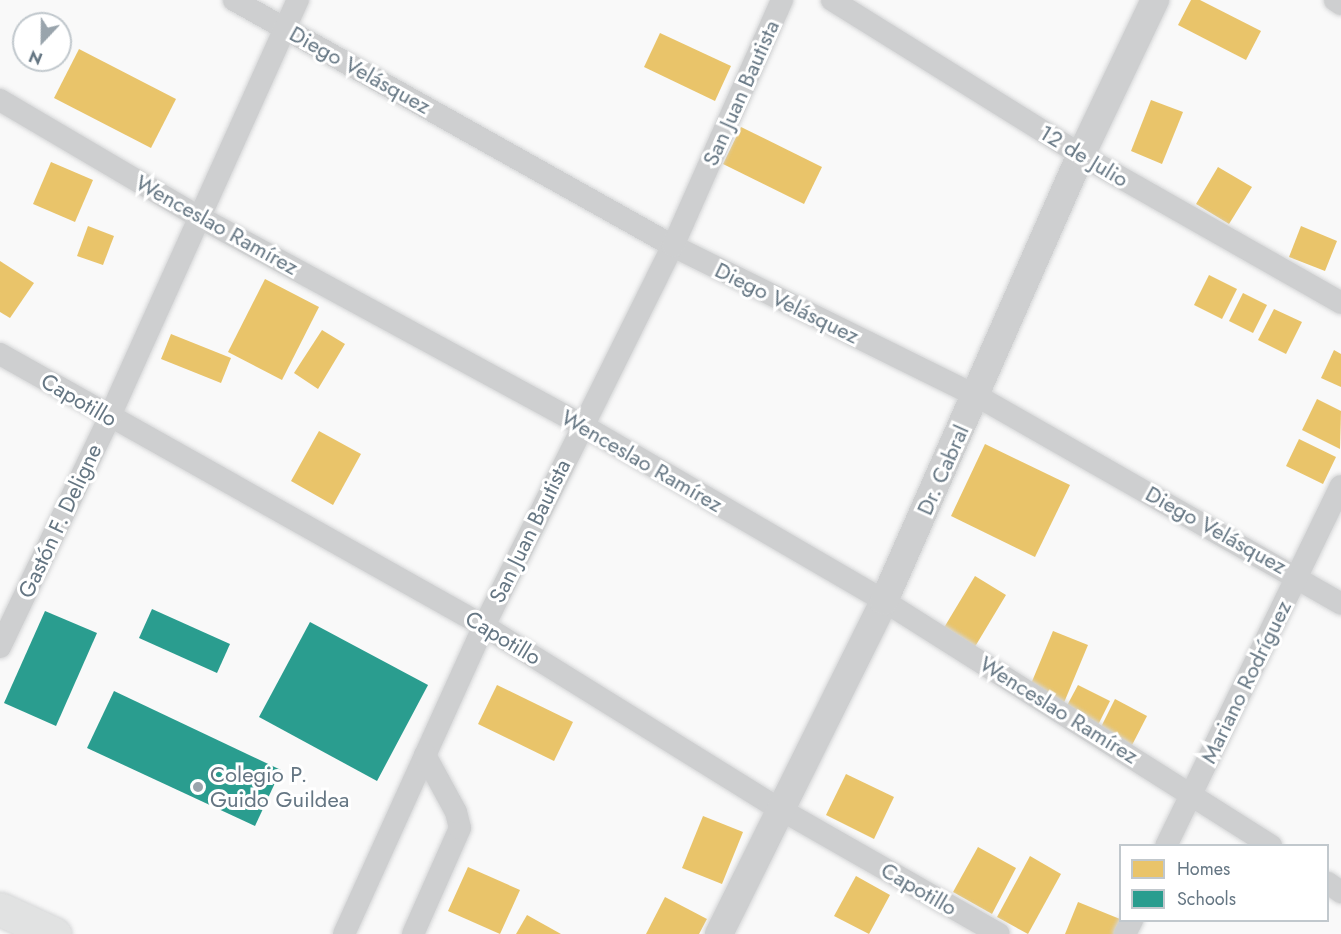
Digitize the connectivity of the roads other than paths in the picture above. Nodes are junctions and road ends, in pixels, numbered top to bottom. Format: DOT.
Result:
graph roads {
  1 [pos="234,0"];
  2 [pos="298,0"];
  3 [pos="782,0"];
  4 [pos="832,0"];
  5 [pos="1155,0"];
  6 [pos="1335,0"];
  7 [pos="1341,3"];
  8 [pos="285,28"];
  9 [pos="0,100"];
  10 [pos="1081,155"];
  11 [pos="199,217"];
  12 [pos="673,246"];
  13 [pos="1341,303"];
  14 [pos="0,354"];
  15 [pos="977,396"];
  16 [pos="109,418"];
  17 [pos="582,425"];
  18 [pos="1341,486"];
  19 [pos="1298,576"];
  20 [pos="884,601"];
  21 [pos="1341,604"];
  22 [pos="484,626"];
  23 [pos="0,647"];
  24 [pos="425,755"];
  25 [pos="1191,792"];
  26 [pos="778,808"];
  27 [pos="1167,844"];
  28 [pos="1268,844"];
  29 [pos="0,909"];
  30 [pos="54,934"];
  31 [pos="344,934"];
  32 [pos="413,934"];
  33 [pos="719,934"];
  34 [pos="999,934"];
  1 -- 8 [label="street, Diego Velásquez"];
  2 -- 8 [label="street, Gastón F. Deligne"];
  3 -- 12 [label="street, San Juan Bautista"];
  4 -- 10 [label="street, 12 de Julio"];
  5 -- 10 [label="street, Dr. Cabral"];
  6 -- 7 [label="street"];
  8 -- 11 [label="street, Gastón F. Deligne"];
  8 -- 12 [label="street, Diego Velásquez"];
  9 -- 11 [label="street, Wenceslao Ramírez"];
  10 -- 13 [label="street, 12 de Julio"];
  10 -- 15 [label="street, Dr. Cabral"];
  11 -- 16 [label="street, Gastón F. Deligne"];
  11 -- 17 [label="street, Wenceslao Ramírez"];
  12 -- 15 [label="street, Diego Velásquez"];
  12 -- 17 [label="street, San Juan Bautista"];
  14 -- 16 [label="street, Capotillo"];
  15 -- 19 [label="street, Diego Velásquez"];
  15 -- 20 [label="street, Dr. Cabral"];
  16 -- 22 [label="street, Capotillo"];
  16 -- 23 [label="street, Gastón F. Deligne"];
  17 -- 20 [label="street, Wenceslao Ramírez"];
  17 -- 22 [label="street, San Juan Bautista"];
  18 -- 19 [label="street, Mariano Rodríguez"];
  19 -- 21 [label="street, Diego Velásquez"];
  19 -- 25 [label="street, Mariano Rodríguez"];
  20 -- 25 [label="street, Wenceslao Ramírez"];
  20 -- 26 [label="street, Dr. Cabral"];
  22 -- 24 [label="street, San Juan Bautista"];
  22 -- 26 [label="street, Capotillo"];
  24 -- 31 [label="street, San Juan Bautista"];
  24 -- 32 [label="street"];
  25 -- 27 [label="street, Mariano Rodríguez"];
  25 -- 28 [label="street, Wenceslao Ramírez"];
  26 -- 33 [label="street, Dr. Cabral"];
  26 -- 34 [label="street, Capotillo"];
  29 -- 30 [label="main road"];
}
